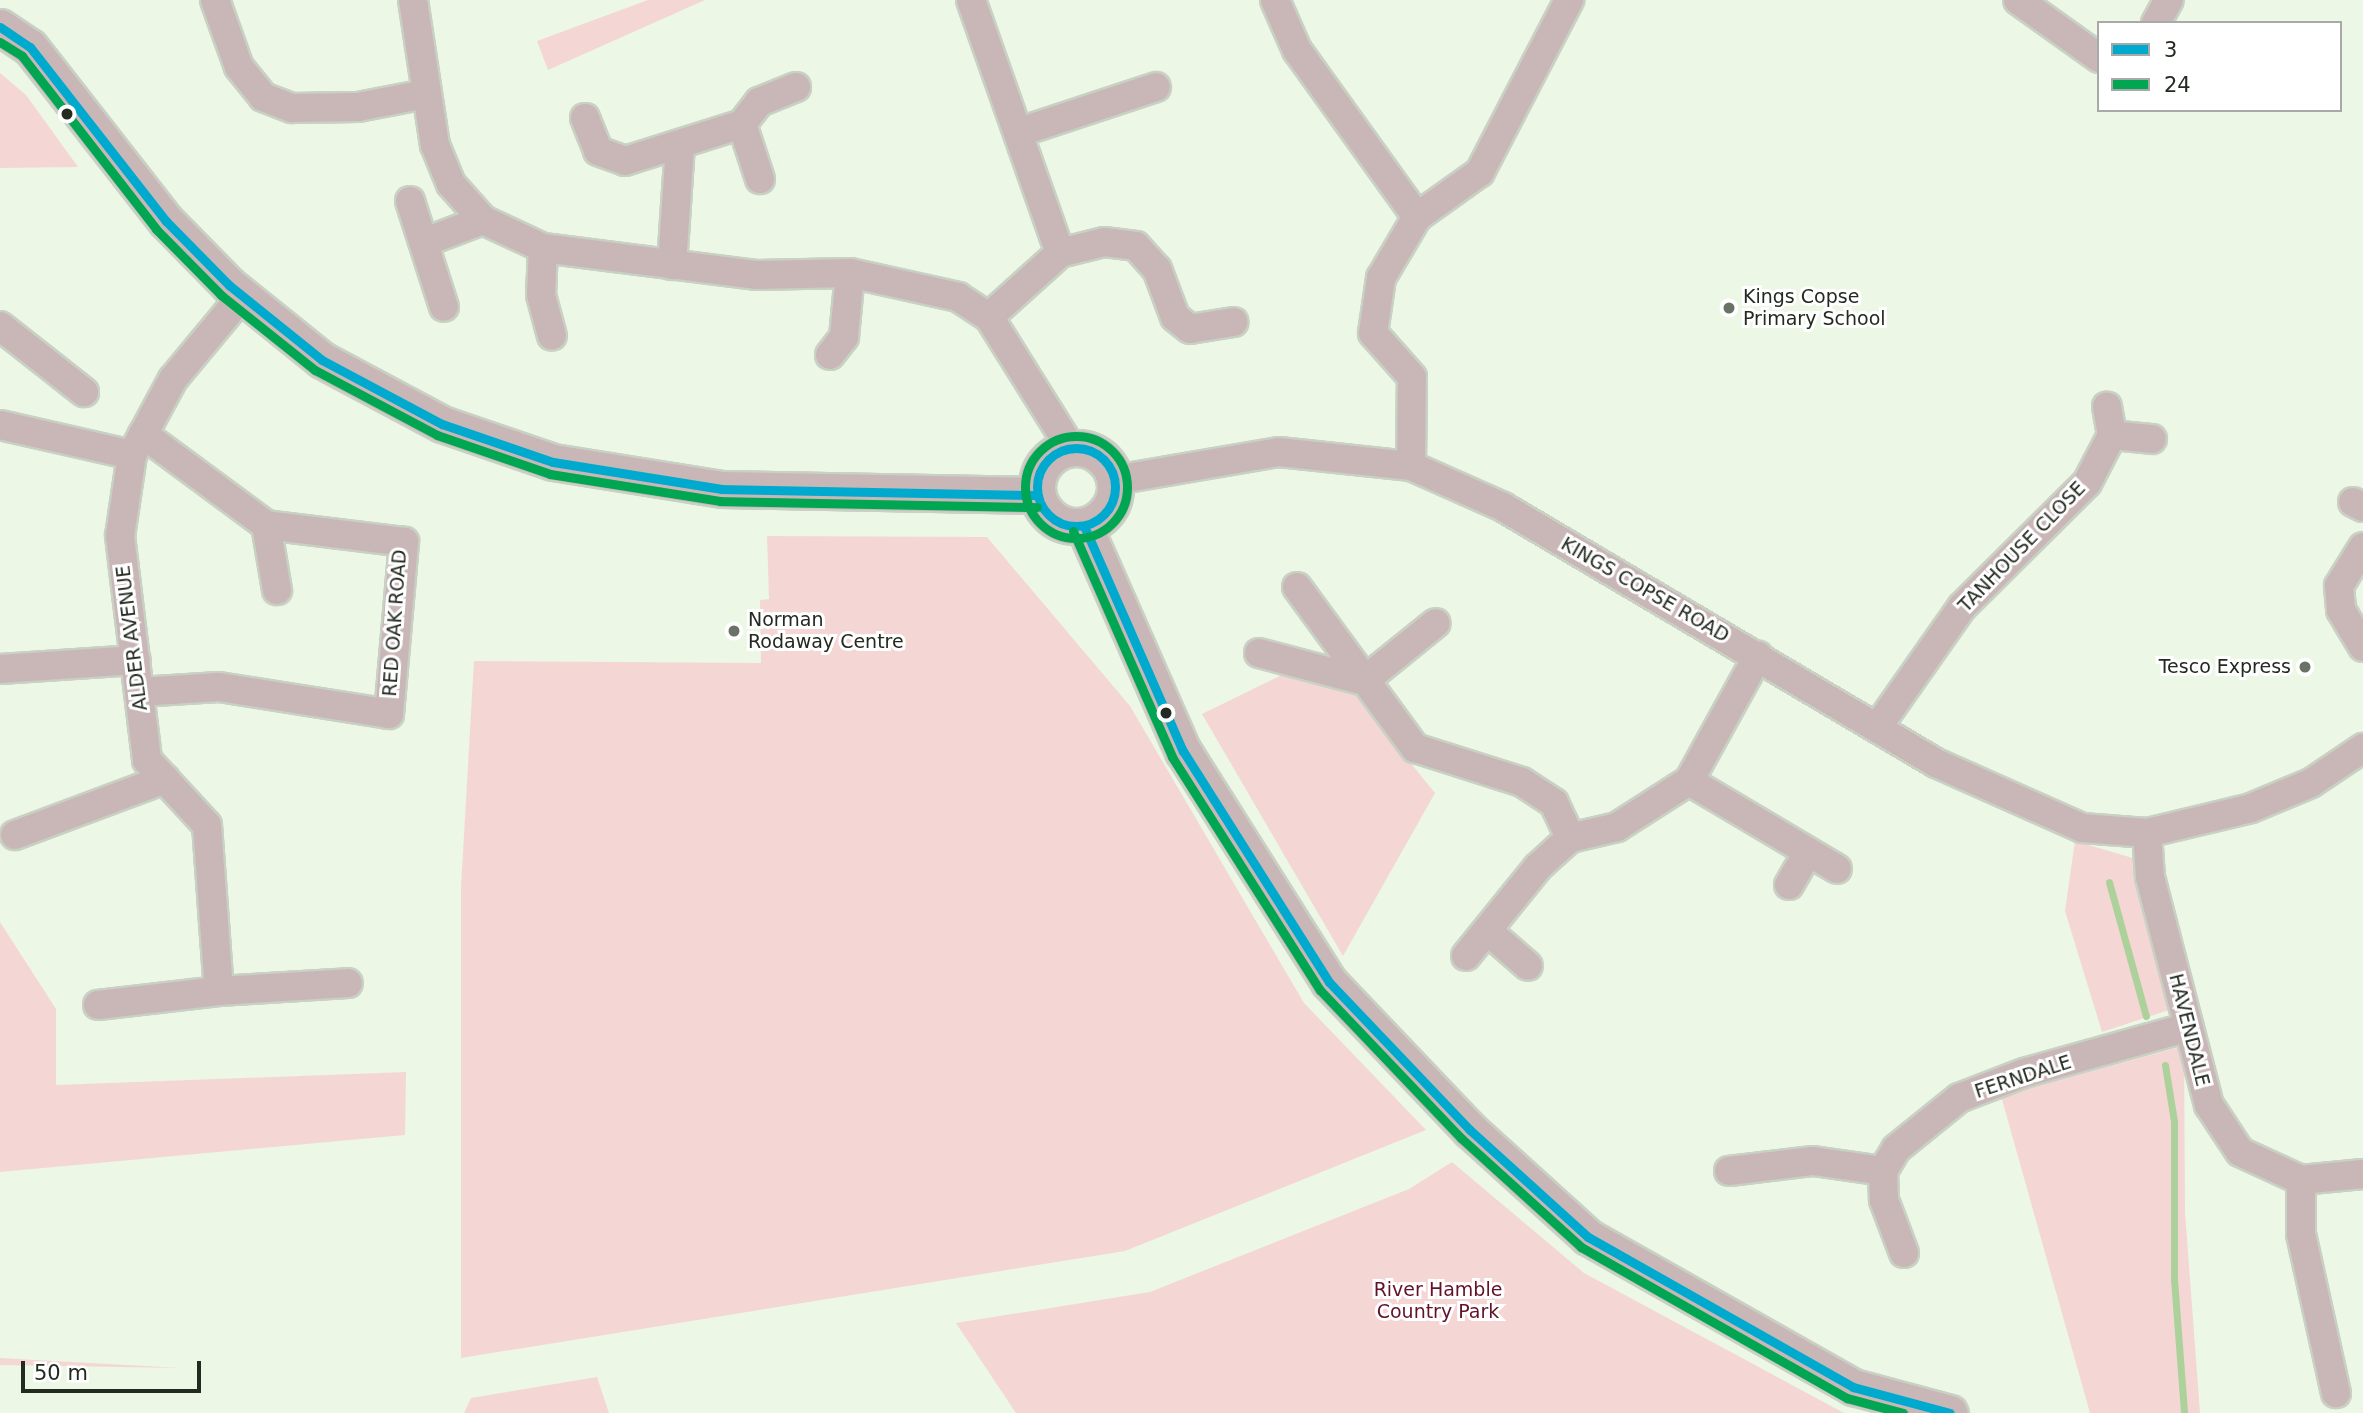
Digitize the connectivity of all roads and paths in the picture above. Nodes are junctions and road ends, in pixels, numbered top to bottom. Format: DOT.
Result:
graph roads {
  1 [pos="215,0"];
  2 [pos="414,0"];
  3 [pos="971,0"];
  4 [pos="1275,0"];
  5 [pos="1569,0"];
  6 [pos="2018,0"];
  7 [pos="2169,0"];
  8 [pos="2157,21"];
  9 [pos="0,27"];
  10 [pos="2097,57"];
  11 [pos="796,87"];
  12 [pos="1156,87"];
  13 [pos="426,94"];
  14 [pos="584,118"];
  15 [pos="742,124"];
  16 [pos="1020,132"];
  17 [pos="680,144"];
  18 [pos="760,179"];
  19 [pos="410,201"];
  20 [pos="1417,217"];
  21 [pos="482,220"];
  22 [pos="425,242"];
  23 [pos="543,248"];
  24 [pos="1060,253"];
  25 [pos="672,265"];
  26 [pos="850,273"];
  27 [pos="242,296"];
  28 [pos="444,307"];
  29 [pos="989,317"];
  30 [pos="1233,321"];
  31 [pos="0,326"];
  32 [pos="552,336"];
  33 [pos="843,350"];
  34 [pos="84,392"];
  35 [pos="2107,406"];
  36 [pos="1,429"];
  37 [pos="2112,435"];
  38 [pos="2152,439"];
  39 [pos="137,444"];
  40 [pos="1071,448"];
  41 [pos="1411,466"];
  42 [pos="1115,480"];
  43 [pos="1037,495"];
  44 [pos="266,525"];
  45 [pos="1084,526"];
  46 [pos="2363,547"];
  47 [pos="1297,587"];
  48 [pos="277,590"];
  49 [pos="1436,623"];
  50 [pos="2363,647"];
  51 [pos="1259,653"];
  52 [pos="1758,656"];
  53 [pos="136,660"];
  54 [pos="0,669"];
  55 [pos="1364,681"];
  56 [pos="139,692"];
  57 [pos="1879,726"];
  58 [pos="2363,748"];
  59 [pos="165,779"];
  60 [pos="1689,781"];
  61 [pos="2147,833"];
  62 [pos="15,835"];
  63 [pos="1570,838"];
  64 [pos="1806,855"];
  65 [pos="1837,869"];
  66 [pos="1789,885"];
  67 [pos="1490,933"];
  68 [pos="1466,956"];
  69 [pos="1528,966"];
  70 [pos="348,983"];
  71 [pos="219,991"];
  72 [pos="98,1005"];
  73 [pos="2189,1027"];
  74 [pos="1729,1171"];
  75 [pos="1883,1171"];
  76 [pos="2363,1174"];
  77 [pos="2301,1180"];
  78 [pos="1904,1242"];
  79 [pos="2336,1393"];
  80 [pos="1950,1413"];
  1 -- 13 [label="street"];
  2 -- 13 [label="street"];
  3 -- 16 [label="street"];
  4 -- 20 [label="street"];
  5 -- 20 [label="street"];
  6 -- 10 [label="street"];
  7 -- 8 [label="street"];
  9 -- 27 [label="street"];
  11 -- 15 [label="street"];
  12 -- 16 [label="street"];
  13 -- 21 [label="street"];
  14 -- 17 [label="street"];
  15 -- 17 [label="street"];
  15 -- 18 [label="street"];
  16 -- 24 [label="street"];
  17 -- 25 [label="street"];
  19 -- 22 [label="street"];
  20 -- 41 [label="street"];
  21 -- 22 [label="street"];
  21 -- 23 [label="street"];
  22 -- 28 [label="street"];
  23 -- 25 [label="street"];
  23 -- 32 [label="street"];
  24 -- 29 [label="street"];
  24 -- 30 [label="street"];
  25 -- 26 [label="street"];
  26 -- 29 [label="street"];
  26 -- 33 [label="street"];
  27 -- 39 [label="street, ALDER AVENUE"];
  27 -- 43 [label="street"];
  29 -- 40 [label="street"];
  31 -- 34 [label="street"];
  35 -- 37 [label="street"];
  36 -- 39 [label="street"];
  37 -- 38 [label="street"];
  37 -- 57 [label="street, TANHOUSE CLOSE"];
  39 -- 44 [label="street, RED OAK ROAD"];
  39 -- 53 [label="street, ALDER AVENUE"];
  40 -- 42 [label="street"];
  40 -- 43 [label="street"];
  41 -- 42 [label="street, KINGS COPSE ROAD"];
  41 -- 52 [label="street, KINGS COPSE ROAD"];
  42 -- 45 [label="street"];
  43 -- 45 [label="street"];
  44 -- 48 [label="street"];
  44 -- 56 [label="street, RED OAK ROAD"];
  45 -- 80 [label="street"];
  46 -- 50 [label="street"];
  47 -- 55 [label="street"];
  49 -- 55 [label="street"];
  51 -- 55 [label="street"];
  52 -- 57 [label="street, KINGS COPSE ROAD"];
  52 -- 60 [label="street"];
  53 -- 54 [label="street"];
  53 -- 56 [label="street, ALDER AVENUE"];
  55 -- 63 [label="street"];
  56 -- 59 [label="street, ALDER AVENUE"];
  57 -- 61 [label="street, KINGS COPSE ROAD"];
  58 -- 61 [label="street, KINGS COPSE ROAD"];
  59 -- 62 [label="street"];
  59 -- 71 [label="street, ALDER AVENUE"];
  60 -- 63 [label="street"];
  60 -- 64 [label="street"];
  61 -- 73 [label="street, HAVENDALE"];
  63 -- 67 [label="street"];
  64 -- 65 [label="street"];
  64 -- 66 [label="street"];
  67 -- 68 [label="street"];
  67 -- 69 [label="street"];
  70 -- 71 [label="street"];
  71 -- 72 [label="street"];
  73 -- 75 [label="street, FERNDALE"];
  73 -- 77 [label="street, HAVENDALE"];
  74 -- 75 [label="street"];
  75 -- 78 [label="street"];
  76 -- 77 [label="street"];
  77 -- 79 [label="street"];
}
